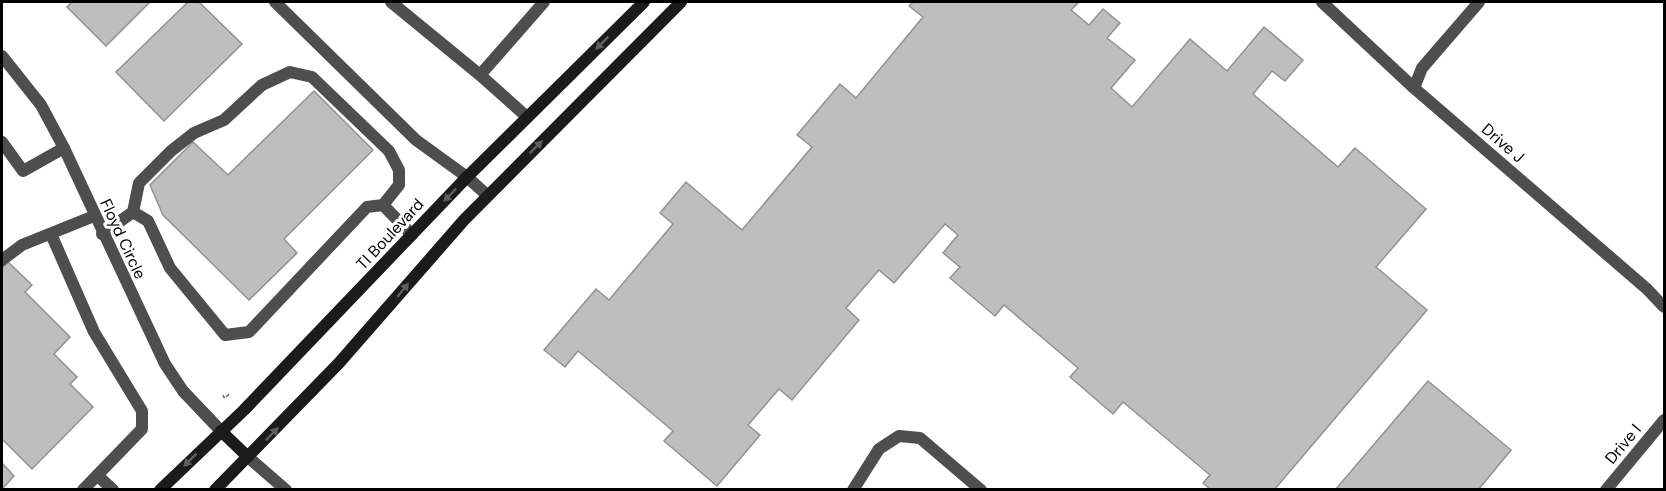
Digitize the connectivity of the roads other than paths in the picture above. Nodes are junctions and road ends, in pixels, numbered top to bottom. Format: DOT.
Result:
graph roads {
  1 [pos="275,2"];
  2 [pos="392,2"];
  3 [pos="544,2"];
  4 [pos="644,2"];
  5 [pos="681,2"];
  6 [pos="1322,2"];
  7 [pos="1479,2"];
  8 [pos="2,56"];
  9 [pos="480,75"];
  10 [pos="1414,88"];
  11 [pos="526,117"];
  12 [pos="2,142"];
  13 [pos="64,148"];
  14 [pos="467,177"];
  15 [pos="488,195"];
  16 [pos="383,206"];
  17 [pos="133,212"];
  18 [pos="94,216"];
  19 [pos="51,234"];
  20 [pos="102,234"];
  21 [pos="412,235"];
  22 [pos="2,260"];
  23 [pos="1665,307"];
  24 [pos="1665,420"];
  25 [pos="221,431"];
  26 [pos="248,458"];
  27 [pos="97,475"];
  28 [pos="83,489"];
  29 [pos="113,489"];
  30 [pos="160,489"];
  31 [pos="215,489"];
  32 [pos="286,489"];
  33 [pos="853,489"];
  34 [pos="981,489"];
  35 [pos="1606,489"];
  1 -- 14 [label="street"];
  2 -- 9 [label="street"];
  3 -- 9 [label="street"];
  4 -- 11 [label="street, TI Boulevard, one-way"];
  15 -- 5 [label="street, one-way"];
  6 -- 10 [label="street, Drive J"];
  7 -- 10 [label="street"];
  8 -- 13 [label="street, Floyd Circle"];
  9 -- 11 [label="street"];
  10 -- 23 [label="street, Drive J"];
  11 -- 14 [label="street, TI Boulevard"];
  12 -- 13 [label="street"];
  13 -- 18 [label="street, Floyd Circle"];
  14 -- 15 [label="street"];
  14 -- 21 [label="street, TI Boulevard, one-way"];
  26 -- 15 [label="street, one-way"];
  16 -- 17 [label="street"];
  16 -- 17 [label="street"];
  16 -- 21 [label="street"];
  17 -- 20 [label="street"];
  18 -- 19 [label="street"];
  18 -- 20 [label="street, Floyd Circle"];
  19 -- 22 [label="street"];
  19 -- 27 [label="street"];
  20 -- 25 [label="street, Floyd Circle"];
  21 -- 25 [label="street, TI Boulevard"];
  24 -- 35 [label="street, Drive I"];
  25 -- 26 [label="street"];
  25 -- 30 [label="street, TI Boulevard, one-way"];
  26 -- 31 [label="street"];
  26 -- 32 [label="street"];
  27 -- 28 [label="street"];
  27 -- 29 [label="street"];
  33 -- 34 [label="street"];
}
